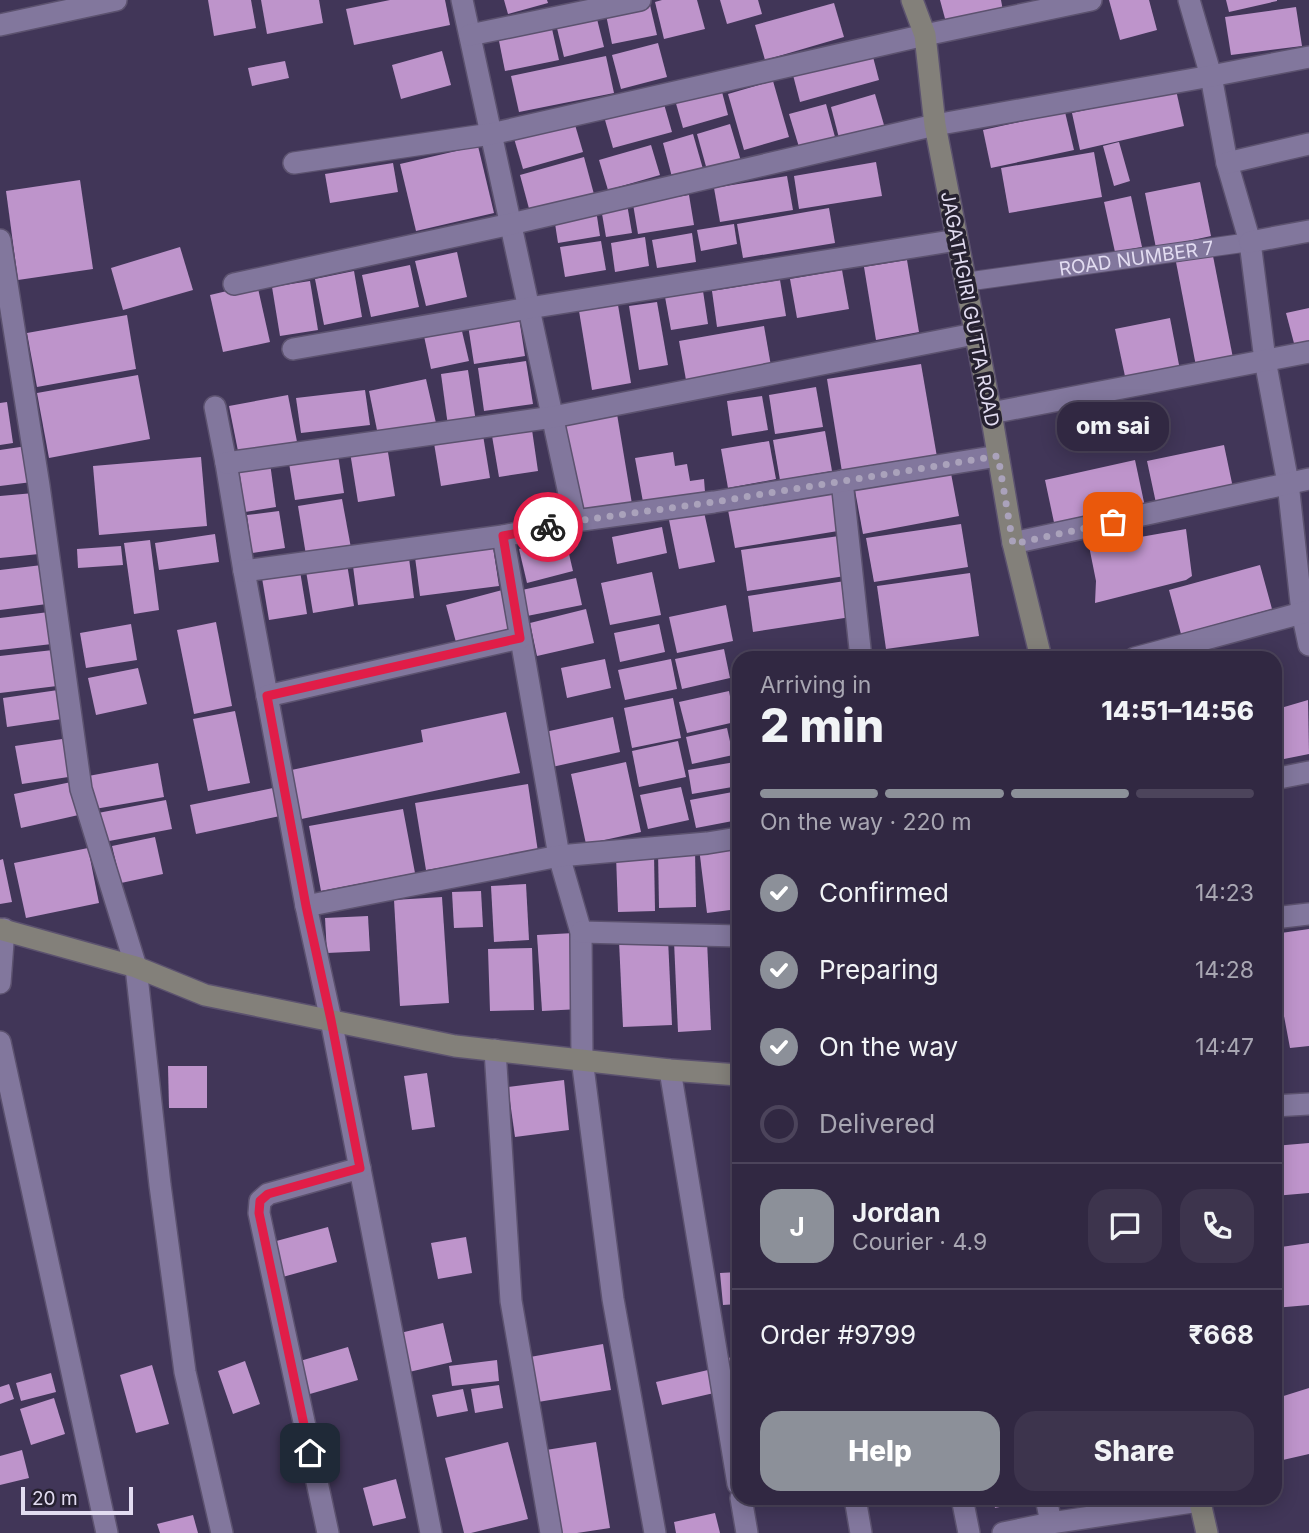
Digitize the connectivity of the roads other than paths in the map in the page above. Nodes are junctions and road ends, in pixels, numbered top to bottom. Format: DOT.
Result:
graph roads {
  1 [pos="117,0"];
  2 [pos="462,0"];
  3 [pos="640,0"];
  4 [pos="912,0"];
  5 [pos="1091,0"];
  6 [pos="1189,0"];
  7 [pos="0,25"];
  8 [pos="470,35"];
  9 [pos="925,35"];
  10 [pos="1309,57"];
  11 [pos="1211,76"];
  12 [pos="935,125"];
  13 [pos="491,134"];
  14 [pos="1309,144"];
  15 [pos="294,163"];
  16 [pos="1227,163"];
  17 [pos="511,223"];
  18 [pos="1309,231"];
  19 [pos="0,240"];
  20 [pos="957,240"];
  21 [pos="1250,242"];
  22 [pos="965,282"];
  23 [pos="234,284"];
  24 [pos="529,308"];
  25 [pos="974,334"];
  26 [pos="293,349"];
  27 [pos="1309,352"];
  28 [pos="1265,360"];
  29 [pos="215,407"];
  30 [pos="991,413"];
  31 [pos="553,417"];
  32 [pos="998,456"];
  33 [pos="226,463"];
  34 [pos="1309,479"];
  35 [pos="842,481"];
  36 [pos="1287,483"];
  37 [pos="575,521"];
  38 [pos="503,536"];
  39 [pos="1013,544"];
  40 [pos="244,571"];
  41 [pos="1306,612"];
  42 [pos="520,638"];
  43 [pos="1309,645"];
  44 [pos="861,651"];
  45 [pos="1039,651"];
  46 [pos="1161,651"];
  47 [pos="267,696"];
  48 [pos="1309,772"];
  49 [pos="1282,777"];
  50 [pos="732,839"];
  51 [pos="559,856"];
  52 [pos="306,906"];
  53 [pos="1309,914"];
  54 [pos="1282,917"];
  55 [pos="2,929"];
  56 [pos="581,932"];
  57 [pos="732,936"];
  58 [pos="136,967"];
  59 [pos="0,983"];
  60 [pos="331,1020"];
  61 [pos="0,1042"];
  62 [pos="495,1050"];
  63 [pos="582,1059"];
  64 [pos="670,1070"];
  65 [pos="732,1075"];
  66 [pos="1309,1104"];
  67 [pos="1282,1106"];
  68 [pos="360,1168"];
  69 [pos="732,1447"];
  70 [pos="742,1505"];
  71 [pos="856,1505"];
  72 [pos="963,1505"];
  73 [pos="1047,1505"];
  74 [pos="1162,1505"];
  75 [pos="1200,1505"];
  76 [pos="1051,1523"];
  77 [pos="107,1533"];
  78 [pos="222,1533"];
  79 [pos="328,1533"];
  80 [pos="431,1533"];
  81 [pos="551,1533"];
  82 [pos="655,1533"];
  83 [pos="747,1533"];
  84 [pos="861,1533"];
  85 [pos="969,1533"];
  86 [pos="1003,1533"];
  87 [pos="1207,1533"];
  1 -- 7 [label="street"];
  2 -- 8 [label="street"];
  3 -- 8 [label="street"];
  4 -- 9 [label="street, JAGATHGIRI GUTTA ROAD"];
  5 -- 9 [label="street"];
  6 -- 11 [label="street"];
  8 -- 13 [label="street"];
  9 -- 12 [label="street, JAGATHGIRI GUTTA ROAD"];
  9 -- 13 [label="street"];
  10 -- 11 [label="street"];
  11 -- 12 [label="street"];
  11 -- 16 [label="street"];
  12 -- 17 [label="street"];
  12 -- 20 [label="street, JAGATHGIRI GUTTA ROAD"];
  13 -- 15 [label="street"];
  13 -- 17 [label="street"];
  14 -- 16 [label="street"];
  16 -- 21 [label="street"];
  17 -- 23 [label="street"];
  17 -- 24 [label="street"];
  18 -- 21 [label="street, ROAD NUMBER 7"];
  19 -- 58 [label="street"];
  20 -- 22 [label="street, JAGATHGIRI GUTTA ROAD"];
  20 -- 24 [label="street"];
  21 -- 22 [label="lane, ROAD NUMBER 7"];
  21 -- 28 [label="street"];
  22 -- 25 [label="street, JAGATHGIRI GUTTA ROAD"];
  24 -- 26 [label="street"];
  24 -- 31 [label="street"];
  25 -- 30 [label="street, JAGATHGIRI GUTTA ROAD"];
  25 -- 31 [label="street"];
  27 -- 28 [label="street"];
  28 -- 30 [label="street"];
  28 -- 36 [label="street"];
  29 -- 33 [label="street"];
  30 -- 32 [label="street, JAGATHGIRI GUTTA ROAD"];
  31 -- 33 [label="street"];
  31 -- 37 [label="street"];
  32 -- 35 [label="street"];
  32 -- 39 [label="street, JAGATHGIRI GUTTA ROAD"];
  33 -- 40 [label="street"];
  34 -- 36 [label="street"];
  35 -- 37 [label="street"];
  35 -- 44 [label="street"];
  36 -- 39 [label="street"];
  36 -- 41 [label="street"];
  37 -- 38 [label="street"];
  38 -- 40 [label="street"];
  38 -- 42 [label="street"];
  39 -- 45 [label="street, JAGATHGIRI GUTTA ROAD"];
  40 -- 47 [label="street"];
  41 -- 43 [label="street"];
  41 -- 46 [label="street"];
  42 -- 47 [label="street"];
  42 -- 51 [label="street"];
  47 -- 52 [label="street"];
  48 -- 49 [label="street"];
  50 -- 51 [label="street"];
  51 -- 52 [label="street"];
  51 -- 56 [label="street"];
  52 -- 60 [label="street"];
  53 -- 54 [label="street"];
  55 -- 58 [label="street"];
  55 -- 59 [label="street"];
  56 -- 57 [label="street"];
  56 -- 63 [label="street"];
  58 -- 60 [label="street"];
  58 -- 78 [label="street"];
  60 -- 62 [label="street"];
  60 -- 68 [label="street"];
  61 -- 77 [label="street"];
  62 -- 63 [label="street"];
  62 -- 81 [label="street"];
  63 -- 64 [label="street"];
  63 -- 82 [label="street"];
  64 -- 65 [label="street"];
  64 -- 69 [label="street"];
  66 -- 67 [label="street"];
  68 -- 79 [label="street"];
  68 -- 80 [label="street"];
  70 -- 83 [label="street"];
  71 -- 84 [label="street"];
  72 -- 85 [label="street"];
  73 -- 76 [label="street"];
  74 -- 76 [label="street"];
  75 -- 87 [label="street"];
  76 -- 86 [label="street"];
}
